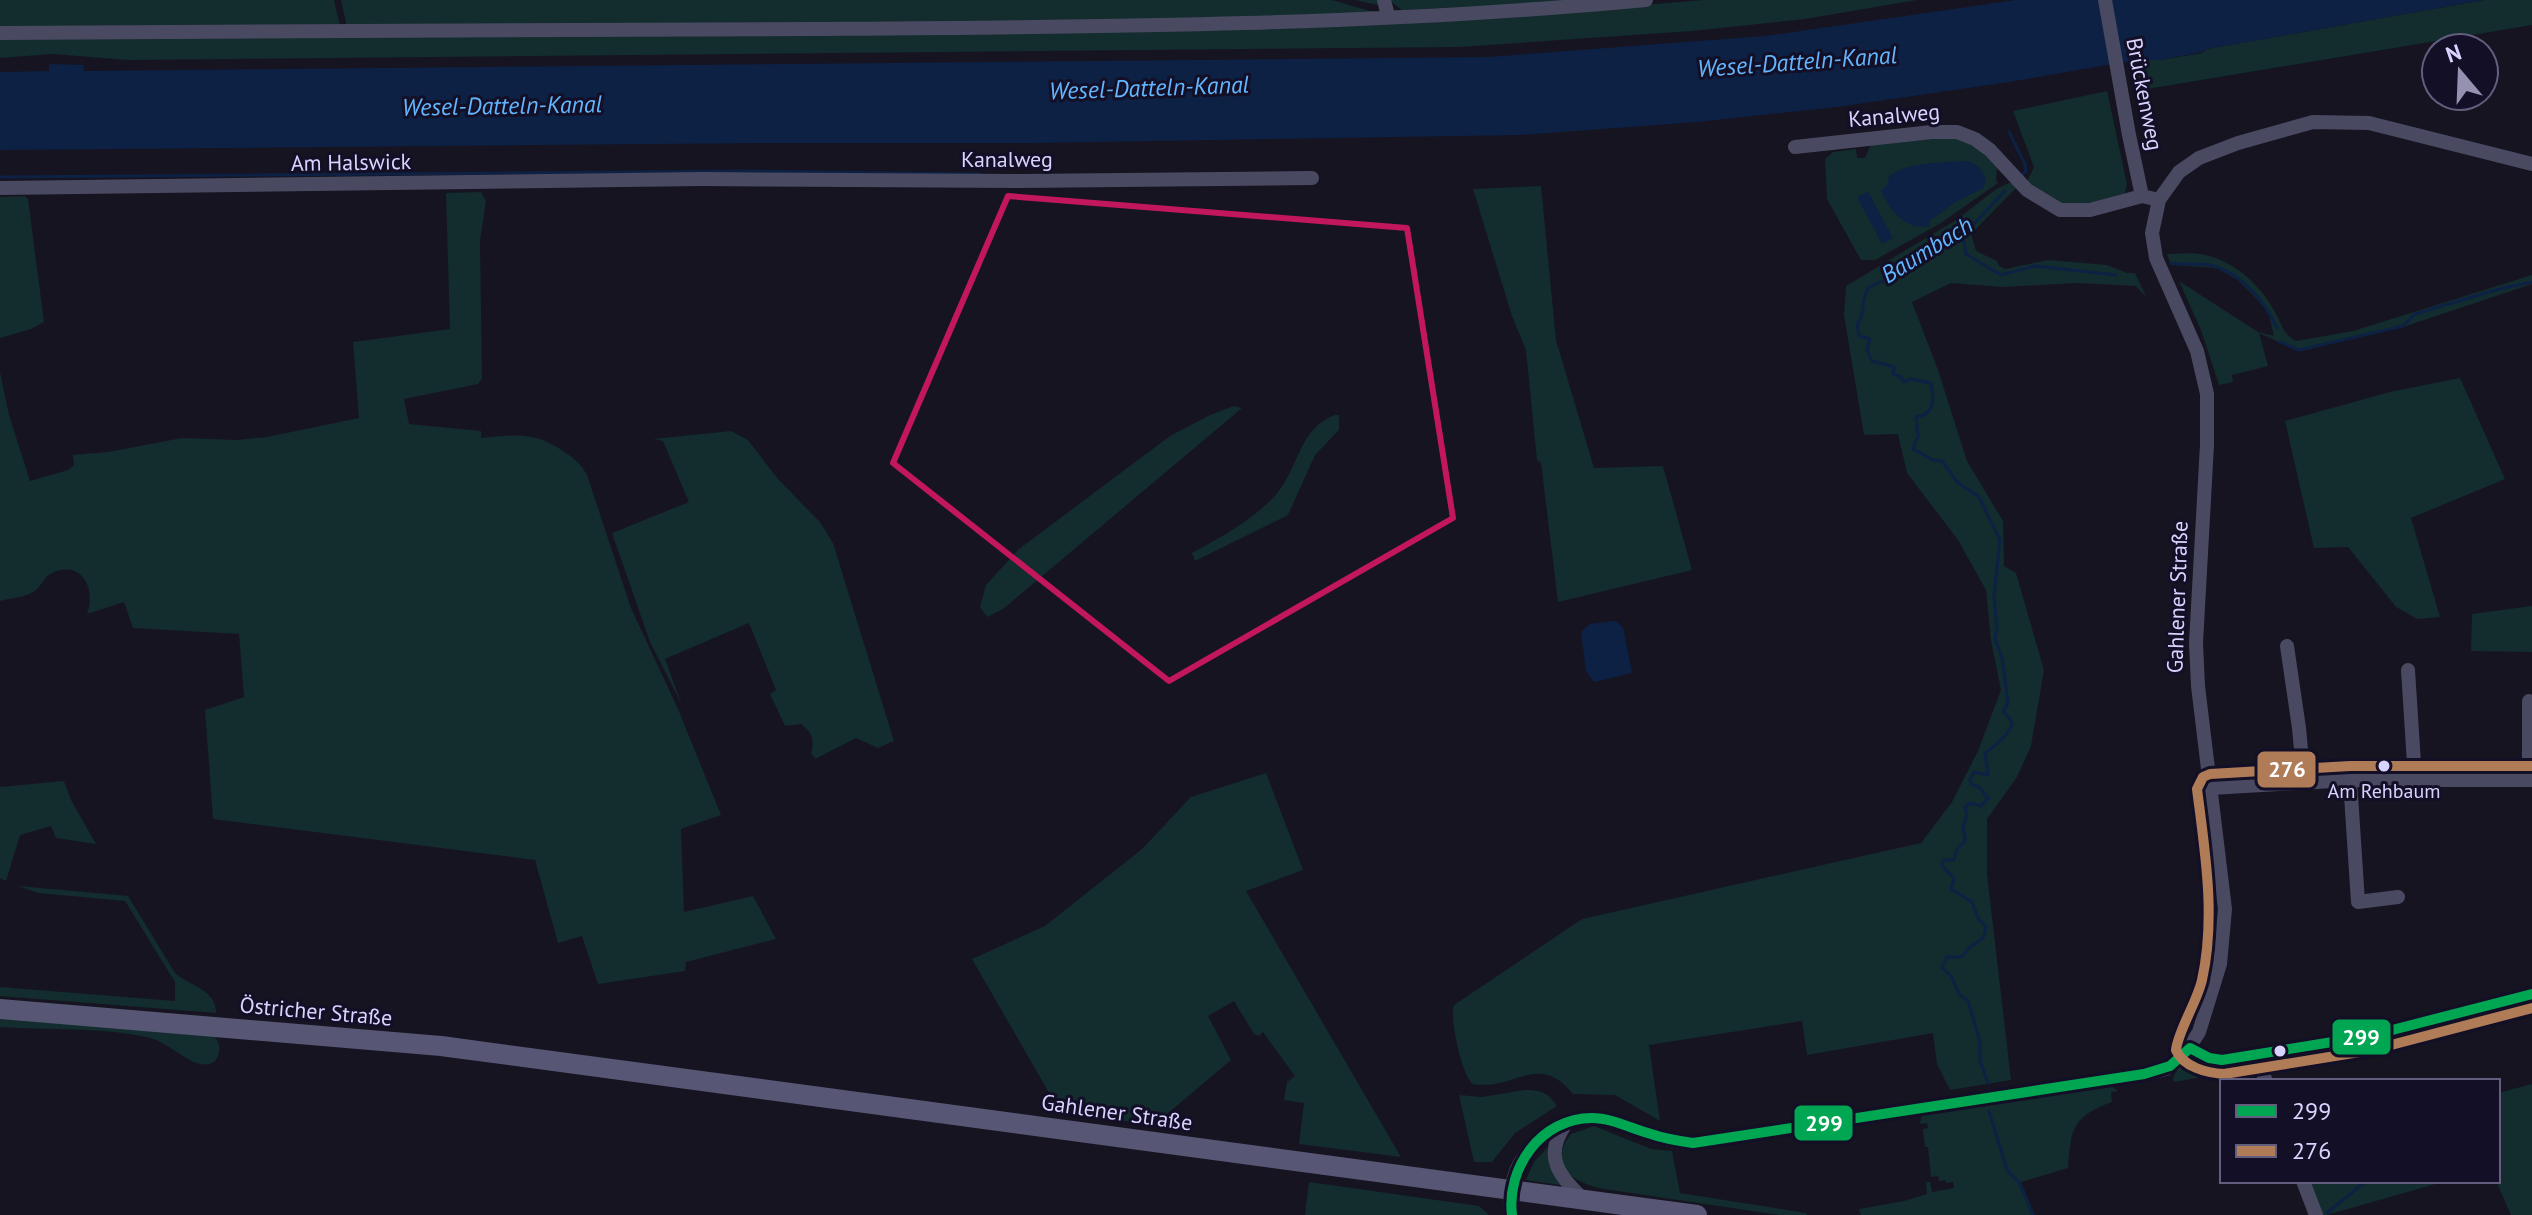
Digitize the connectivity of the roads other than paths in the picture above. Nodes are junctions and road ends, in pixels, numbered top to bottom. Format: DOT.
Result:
graph roads {
  1 [pos="1384,0"];
  2 [pos="1646,0"];
  3 [pos="2105,0"];
  4 [pos="1388,16"];
  5 [pos="0,33"];
  6 [pos="1795,147"];
  7 [pos="2532,164"];
  8 [pos="1312,178"];
  9 [pos="702,179"];
  10 [pos="0,188"];
  11 [pos="2142,196"];
  12 [pos="2159,200"];
  13 [pos="2287,646"];
  14 [pos="2408,670"];
  15 [pos="2529,701"];
  16 [pos="2415,779"];
  17 [pos="2350,780"];
  18 [pos="2530,780"];
  19 [pos="2304,782"];
  20 [pos="2211,788"];
  21 [pos="2398,897"];
  22 [pos="2532,994"];
  23 [pos="0,1009"];
  24 [pos="2190,1048"];
  25 [pos="2255,1055"];
  26 [pos="626,1070"];
  27 [pos="2265,1079"];
  28 [pos="1567,1121"];
  29 [pos="2304,1183"];
  30 [pos="1512,1189"];
  31 [pos="1583,1199"];
  32 [pos="1512,1215"];
  33 [pos="1697,1215"];
  34 [pos="2316,1215"];
  1 -- 4 [label="street"];
  2 -- 4 [label="street"];
  3 -- 11 [label="street, Brückenweg"];
  4 -- 5 [label="street"];
  6 -- 11 [label="street, Kanalweg"];
  7 -- 12 [label="street, Gahlener Straße"];
  8 -- 9 [label="street, Kanalweg"];
  9 -- 10 [label="street, Am Halswick"];
  11 -- 12 [label="street, Kanalweg"];
  12 -- 20 [label="street, Gahlener Straße"];
  13 -- 19 [label="street"];
  14 -- 16 [label="street"];
  15 -- 18 [label="street"];
  16 -- 17 [label="street"];
  16 -- 18 [label="street"];
  17 -- 19 [label="street"];
  17 -- 21 [label="street"];
  19 -- 20 [label="street"];
  20 -- 24 [label="street, Gahlener Straße"];
  22 -- 25 [label="street"];
  23 -- 26 [label="main road, Östricher Straße"];
  24 -- 25 [label="street"];
  24 -- 28 [label="street, Gahlener Straße"];
  25 -- 27 [label="street"];
  26 -- 30 [label="main road, Gahlener Straße"];
  28 -- 30 [label="street"];
  28 -- 31 [label="street"];
  29 -- 34 [label="street"];
  30 -- 31 [label="main road, Gahlener Straße"];
  30 -- 32 [label="street"];
  31 -- 33 [label="main road, Gahlener Straße"];
}
